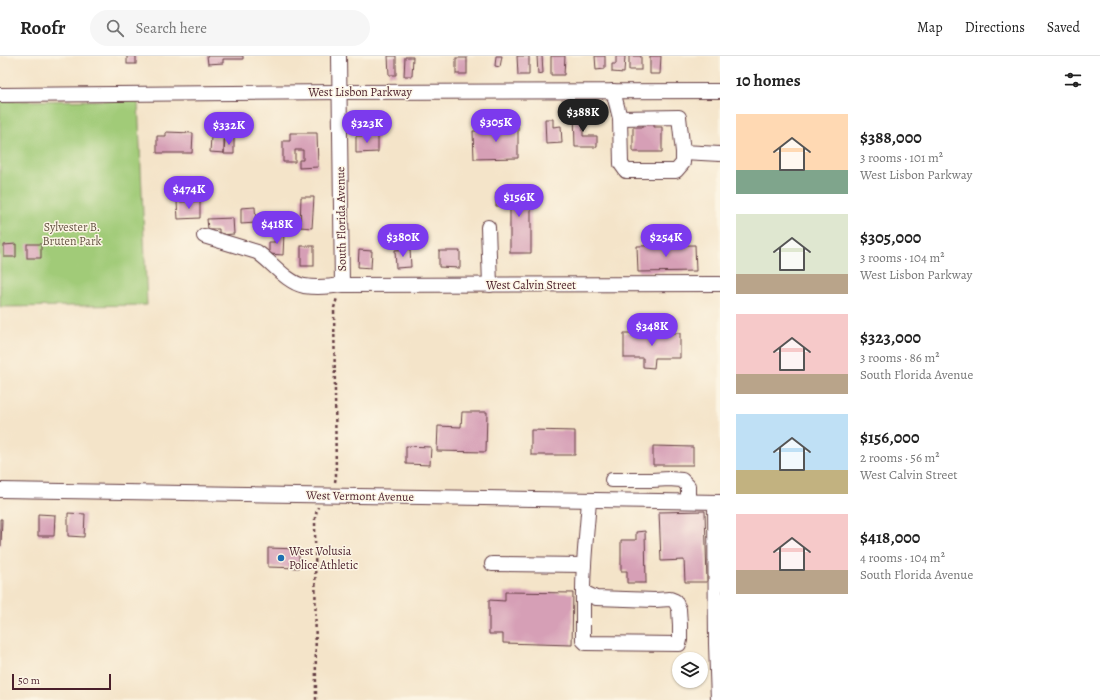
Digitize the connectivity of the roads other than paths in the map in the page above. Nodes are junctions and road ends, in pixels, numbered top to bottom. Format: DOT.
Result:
graph roads {
  1 [pos="339,56"];
  2 [pos="613,91"];
  3 [pos="720,91"];
  4 [pos="340,92"];
  5 [pos="0,95"];
  6 [pos="620,118"];
  7 [pos="683,152"];
  8 [pos="720,154"];
  9 [pos="488,227"];
  10 [pos="204,236"];
  11 [pos="720,284"];
  12 [pos="490,285"];
  13 [pos="342,286"];
  14 [pos="612,480"];
  15 [pos="652,480"];
  16 [pos="0,490"];
  17 [pos="589,500"];
  18 [pos="653,501"];
  19 [pos="688,501"];
  20 [pos="718,502"];
  21 [pos="492,564"];
  22 [pos="584,565"];
  23 [pos="584,592"];
  24 [pos="718,700"];
  1 -- 4 [label="street, South Florida Avenue"];
  2 -- 3 [label="street, West Lisbon Parkway"];
  2 -- 4 [label="street, West Lisbon Parkway"];
  2 -- 6 [label="street"];
  4 -- 5 [label="street, West Lisbon Parkway"];
  4 -- 13 [label="street, South Florida Avenue"];
  6 -- 7 [label="street"];
  6 -- 7 [label="street"];
  7 -- 8 [label="street"];
  9 -- 12 [label="street"];
  10 -- 13 [label="street, West Calvin Street"];
  11 -- 12 [label="street, West Calvin Street"];
  12 -- 13 [label="street, West Calvin Street"];
  14 -- 15 [label="street"];
  15 -- 18 [label="street"];
  15 -- 19 [label="street"];
  16 -- 17 [label="street, West Vermont Avenue"];
  17 -- 18 [label="street, West Vermont Avenue"];
  17 -- 22 [label="street"];
  18 -- 19 [label="street, West Vermont Avenue"];
  19 -- 20 [label="street, West Vermont Avenue"];
  20 -- 24 [label="street"];
  21 -- 22 [label="street"];
  22 -- 23 [label="street"];
  23 -- 23 [label="street"];
}
